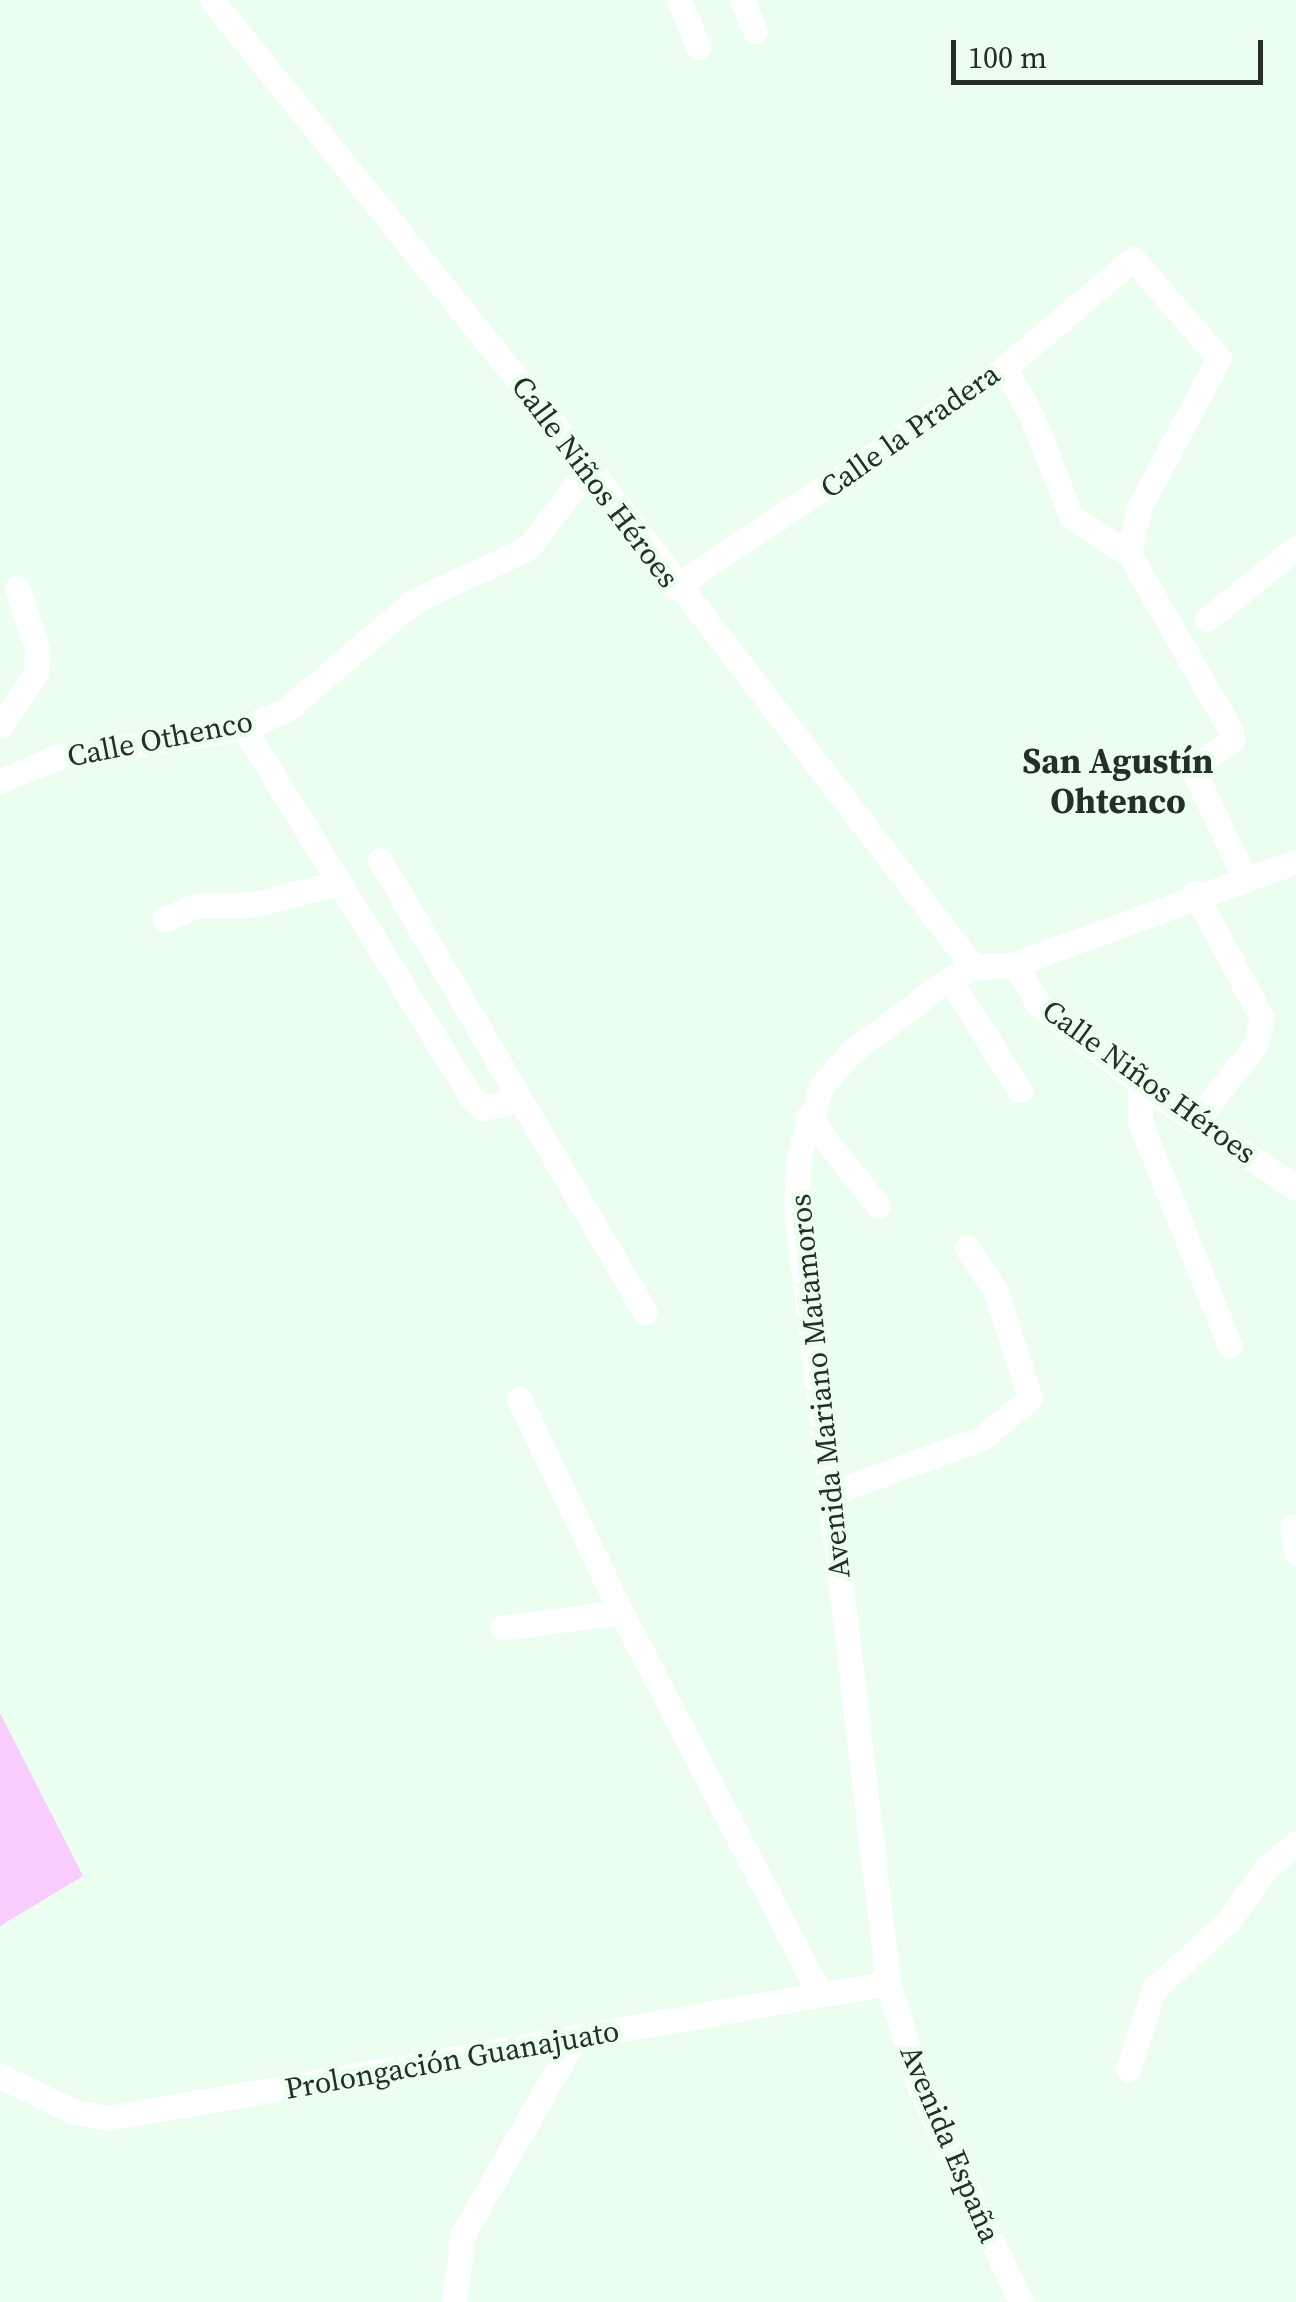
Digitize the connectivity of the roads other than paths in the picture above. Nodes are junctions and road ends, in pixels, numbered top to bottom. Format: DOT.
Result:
graph roads {
  1 [pos="212,0"];
  2 [pos="679,0"];
  3 [pos="742,0"];
  4 [pos="755,31"];
  5 [pos="698,46"];
  6 [pos="1004,368"];
  7 [pos="589,468"];
  8 [pos="1296,548"];
  9 [pos="1129,554"];
  10 [pos="674,587"];
  11 [pos="16,588"];
  12 [pos="1208,619"];
  13 [pos="0,726"];
  14 [pos="244,728"];
  15 [pos="0,781"];
  16 [pos="380,860"];
  17 [pos="1296,861"];
  18 [pos="1244,876"];
  19 [pos="336,883"];
  20 [pos="1195,893"];
  21 [pos="165,919"];
  22 [pos="1015,964"];
  23 [pos="974,968"];
  24 [pos="949,979"];
  25 [pos="1140,1083"];
  26 [pos="1020,1090"];
  27 [pos="519,1100"];
  28 [pos="808,1117"];
  29 [pos="1196,1120"];
  30 [pos="1296,1188"];
  31 [pos="878,1206"];
  32 [pos="967,1248"];
  33 [pos="645,1312"];
  34 [pos="1230,1346"];
  35 [pos="519,1399"];
  36 [pos="831,1494"];
  37 [pos="1293,1527"];
  38 [pos="1296,1554"];
  39 [pos="622,1612"];
  40 [pos="502,1628"];
  41 [pos="1296,1843"];
  42 [pos="888,1983"];
  43 [pos="819,1993"];
  44 [pos="574,2040"];
  45 [pos="1128,2069"];
  46 [pos="9,2083"];
  47 [pos="454,2302"];
  48 [pos="1021,2302"];
  1 -- 7 [label="street, Calle Niños Héroes"];
  2 -- 5 [label="street"];
  3 -- 4 [label="street"];
  6 -- 9 [label="street"];
  6 -- 9 [label="street, Calle la Pradera"];
  6 -- 10 [label="street, Calle la Pradera"];
  7 -- 10 [label="street, Calle Niños Héroes"];
  7 -- 14 [label="street, Calle Othenco"];
  8 -- 12 [label="street"];
  9 -- 18 [label="street"];
  10 -- 23 [label="street, Calle Niños Héroes"];
  11 -- 13 [label="street"];
  14 -- 15 [label="street, Calle Othenco"];
  14 -- 19 [label="street"];
  16 -- 27 [label="street"];
  17 -- 18 [label="street, Avenida Mariano Matamoros"];
  18 -- 20 [label="street, Avenida Mariano Matamoros"];
  19 -- 21 [label="street"];
  19 -- 27 [label="street"];
  20 -- 22 [label="street, Avenida Mariano Matamoros"];
  20 -- 29 [label="street"];
  22 -- 23 [label="street, Avenida Mariano Matamoros"];
  22 -- 25 [label="street, Calle Niños Héroes"];
  23 -- 24 [label="street, Avenida Mariano Matamoros"];
  24 -- 26 [label="street"];
  24 -- 28 [label="street, Avenida Mariano Matamoros"];
  25 -- 29 [label="street, Calle Niños Héroes"];
  25 -- 34 [label="street"];
  27 -- 33 [label="street"];
  28 -- 31 [label="street"];
  28 -- 36 [label="street, Avenida Mariano Matamoros"];
  29 -- 30 [label="street, Calle Niños Héroes"];
  32 -- 36 [label="street"];
  35 -- 39 [label="street"];
  36 -- 42 [label="street, Avenida Mariano Matamoros"];
  37 -- 38 [label="street"];
  39 -- 40 [label="street"];
  39 -- 43 [label="street"];
  41 -- 45 [label="street"];
  42 -- 43 [label="street, Prolongación Guanajuato"];
  42 -- 48 [label="street, Avenida España"];
  43 -- 44 [label="street, Prolongación Guanajuato"];
  44 -- 46 [label="street, Prolongación Guanajuato"];
  44 -- 47 [label="street"];
}
